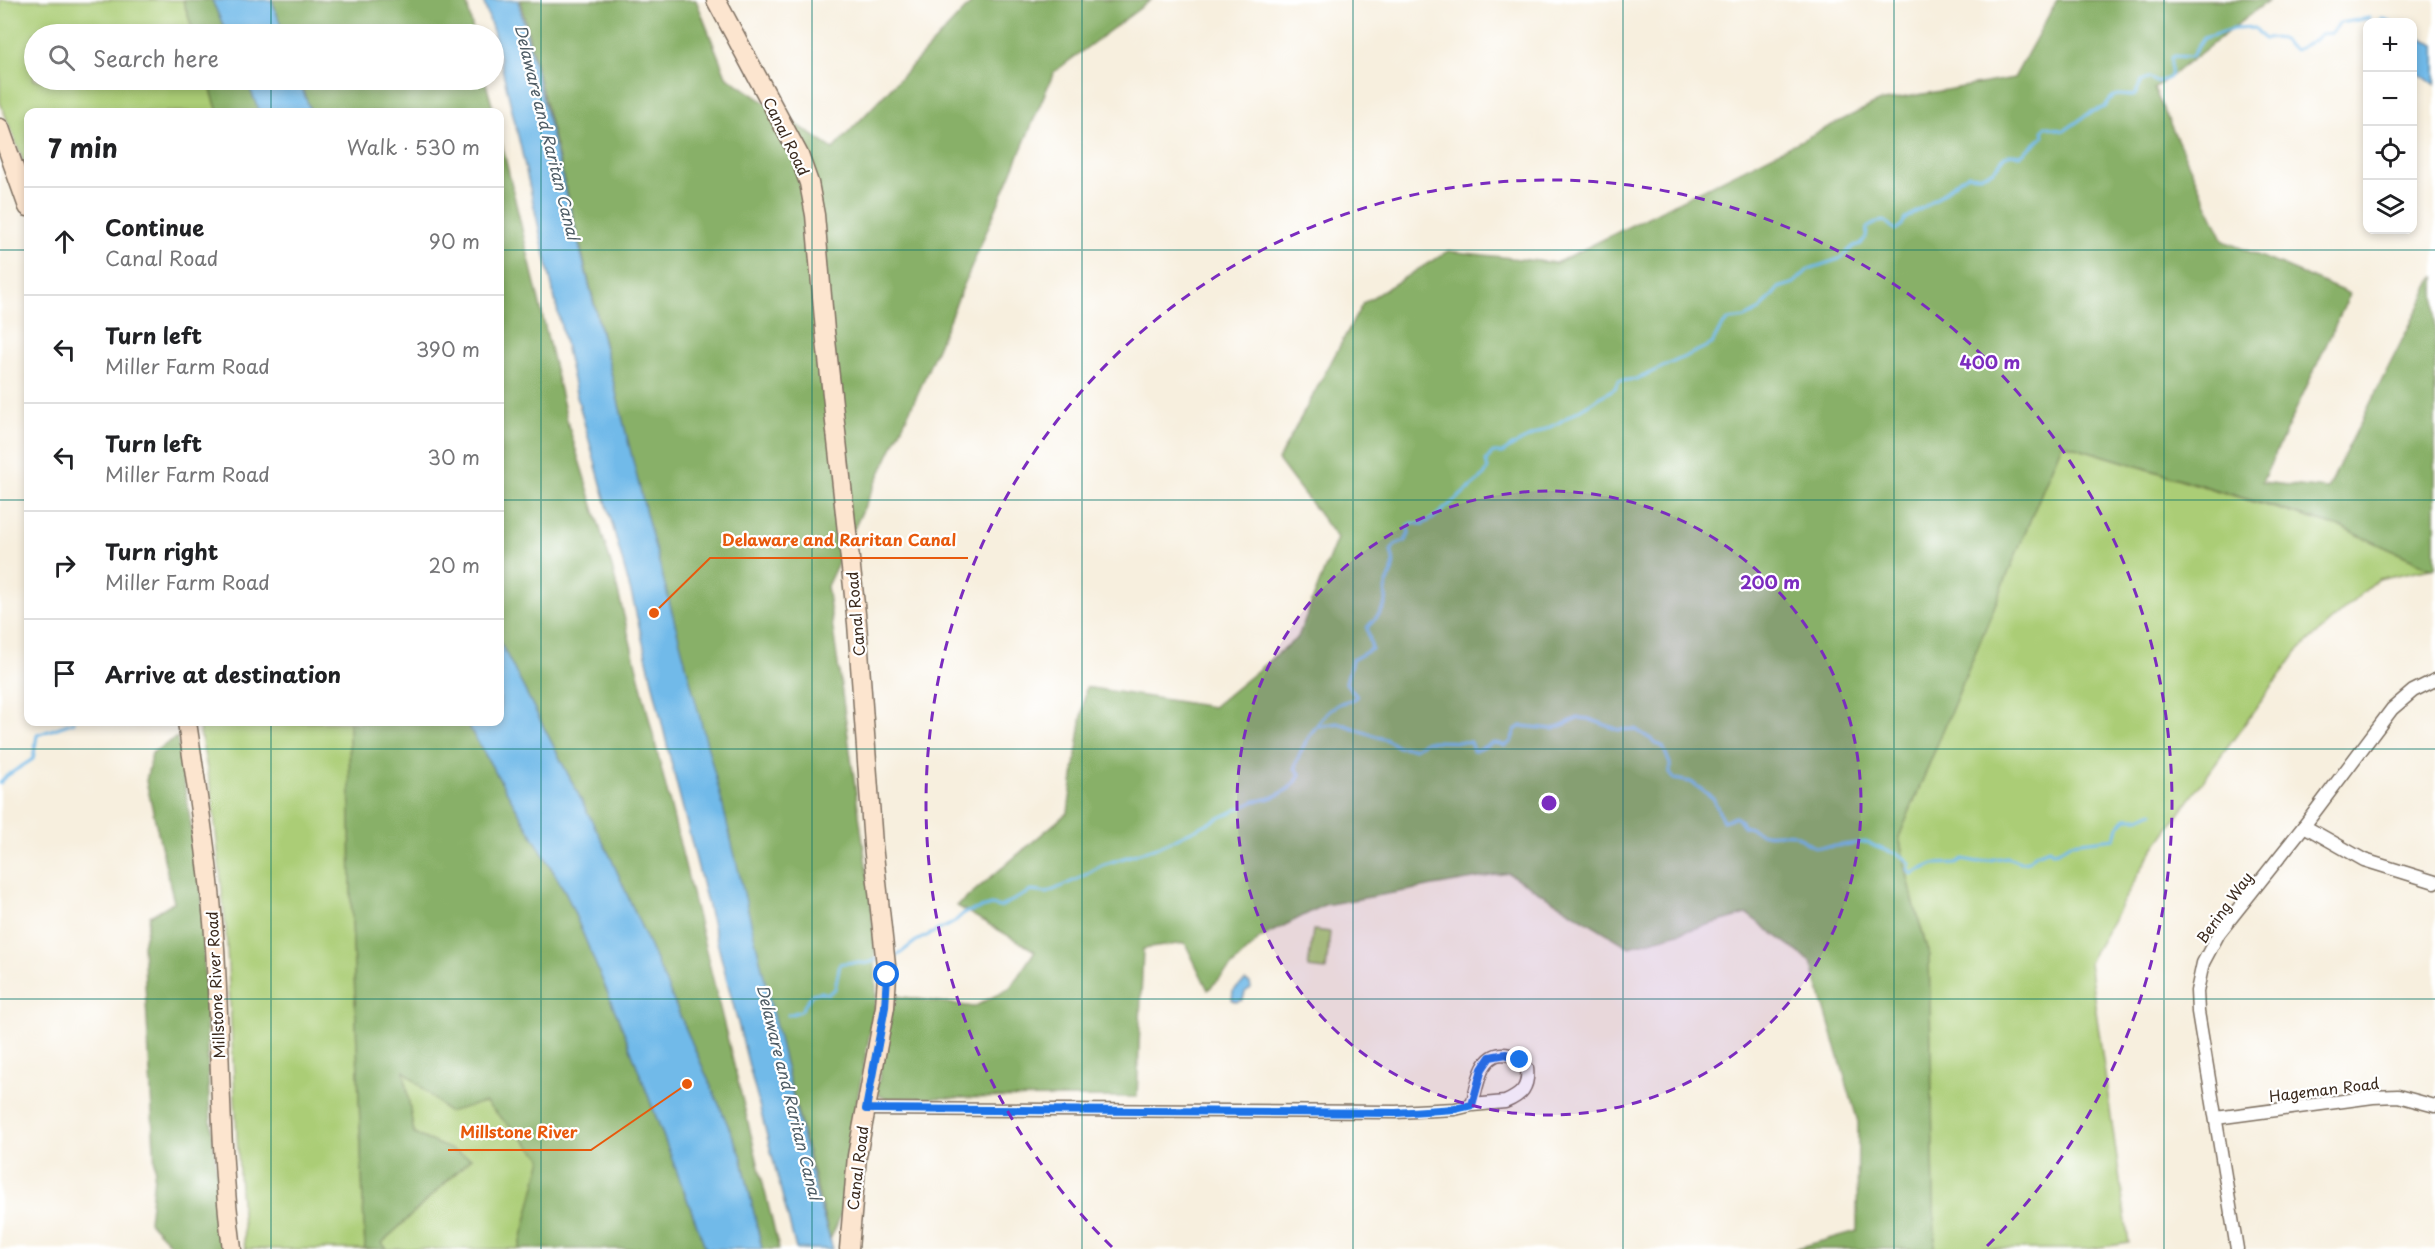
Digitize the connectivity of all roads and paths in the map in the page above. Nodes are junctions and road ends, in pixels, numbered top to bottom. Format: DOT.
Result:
graph roads {
  1 [pos="717,0"];
  2 [pos="0,128"];
  3 [pos="24,193"];
  4 [pos="2435,680"];
  5 [pos="188,726"];
  6 [pos="2304,826"];
  7 [pos="2435,882"];
  8 [pos="1472,1105"];
  9 [pos="2435,1106"];
  10 [pos="866,1109"];
  11 [pos="2216,1118"];
  12 [pos="232,1249"];
  13 [pos="849,1249"];
  14 [pos="2237,1249"];
  1 -- 10 [label="street, Canal Road"];
  2 -- 3 [label="street"];
  4 -- 6 [label="street, Bering Way"];
  5 -- 12 [label="street, Millstone River Road"];
  6 -- 7 [label="street"];
  6 -- 11 [label="street, Bering Way"];
  8 -- 8 [label="street"];
  8 -- 10 [label="street"];
  9 -- 11 [label="street, Hageman Road"];
  10 -- 13 [label="street, Canal Road"];
  11 -- 14 [label="street, Bering Way"];
}
